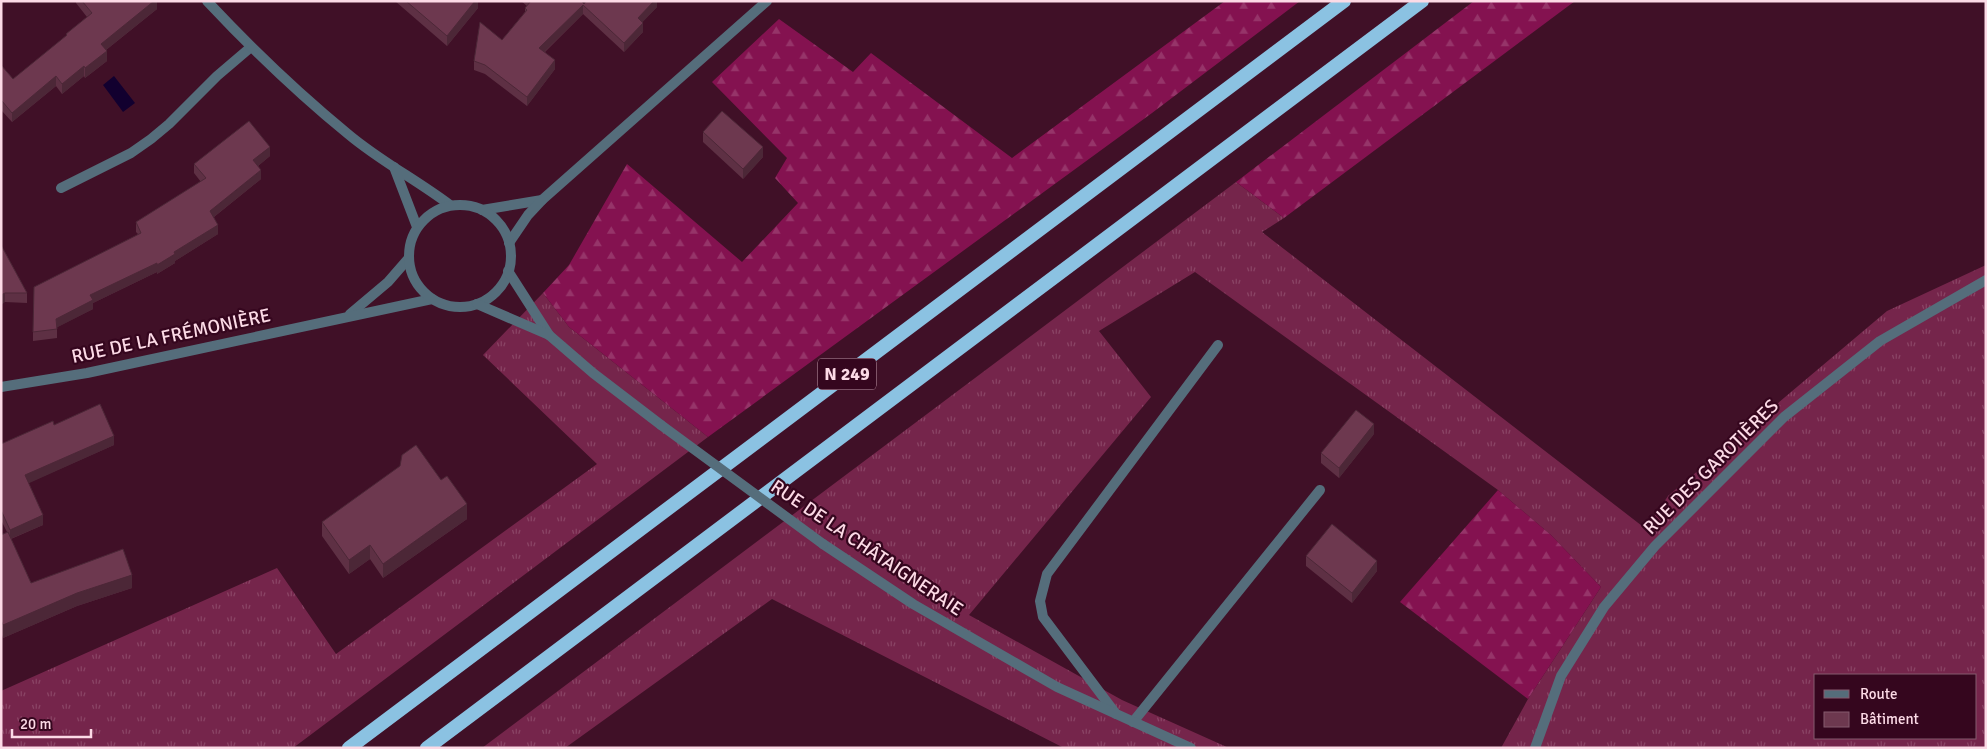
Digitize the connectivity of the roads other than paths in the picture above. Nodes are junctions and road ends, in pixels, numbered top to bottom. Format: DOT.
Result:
graph roads {
  1 [pos="207,1"];
  2 [pos="767,1"];
  3 [pos="1344,1"];
  4 [pos="1422,1"];
  5 [pos="250,47"];
  6 [pos="394,167"];
  7 [pos="61,188"];
  8 [pos="542,200"];
  9 [pos="450,206"];
  10 [pos="482,210"];
  11 [pos="417,226"];
  12 [pos="509,243"];
  13 [pos="408,259"];
  14 [pos="508,271"];
  15 [pos="1986,280"];
  16 [pos="432,299"];
  17 [pos="477,304"];
  18 [pos="347,316"];
  19 [pos="549,336"];
  20 [pos="1218,345"];
  21 [pos="1,388"];
  22 [pos="1320,490"];
  23 [pos="1116,714"];
  24 [pos="1133,722"];
  25 [pos="349,748"];
  26 [pos="427,748"];
  27 [pos="1191,748"];
  28 [pos="1536,748"];
  1 -- 5 [label="street"];
  2 -- 8 [label="street"];
  3 -- 25 [label="highway, N 249"];
  4 -- 26 [label="highway, N 249"];
  5 -- 6 [label="street"];
  5 -- 7 [label="street"];
  6 -- 9 [label="street"];
  6 -- 11 [label="street"];
  8 -- 10 [label="street"];
  8 -- 12 [label="street"];
  9 -- 10 [label="street"];
  9 -- 11 [label="street"];
  10 -- 12 [label="street"];
  11 -- 13 [label="street"];
  12 -- 14 [label="street, RUE DE LA CHÂTAIGNERAIE"];
  13 -- 16 [label="street, RUE DE LA CHÂTAIGNERAIE"];
  13 -- 18 [label="street, RUE DE LA FRÉMONIÈRE"];
  14 -- 17 [label="street, RUE DE LA CHÂTAIGNERAIE"];
  14 -- 19 [label="street, RUE DE LA CHÂTAIGNERAIE"];
  15 -- 28 [label="street, RUE DES GAROTIÈRES"];
  16 -- 17 [label="street, RUE DE LA CHÂTAIGNERAIE"];
  16 -- 18 [label="street, RUE DE LA FRÉMONIÈRE"];
  17 -- 19 [label="street, RUE DE LA CHÂTAIGNERAIE"];
  18 -- 21 [label="street, RUE DE LA FRÉMONIÈRE"];
  19 -- 23 [label="street, RUE DE LA CHÂTAIGNERAIE, bridge"];
  20 -- 23 [label="street"];
  22 -- 24 [label="street"];
  23 -- 24 [label="street, RUE DE LA CHÂTAIGNERAIE"];
  24 -- 27 [label="street, RUE DE LA CHÂTAIGNERAIE"];
}
